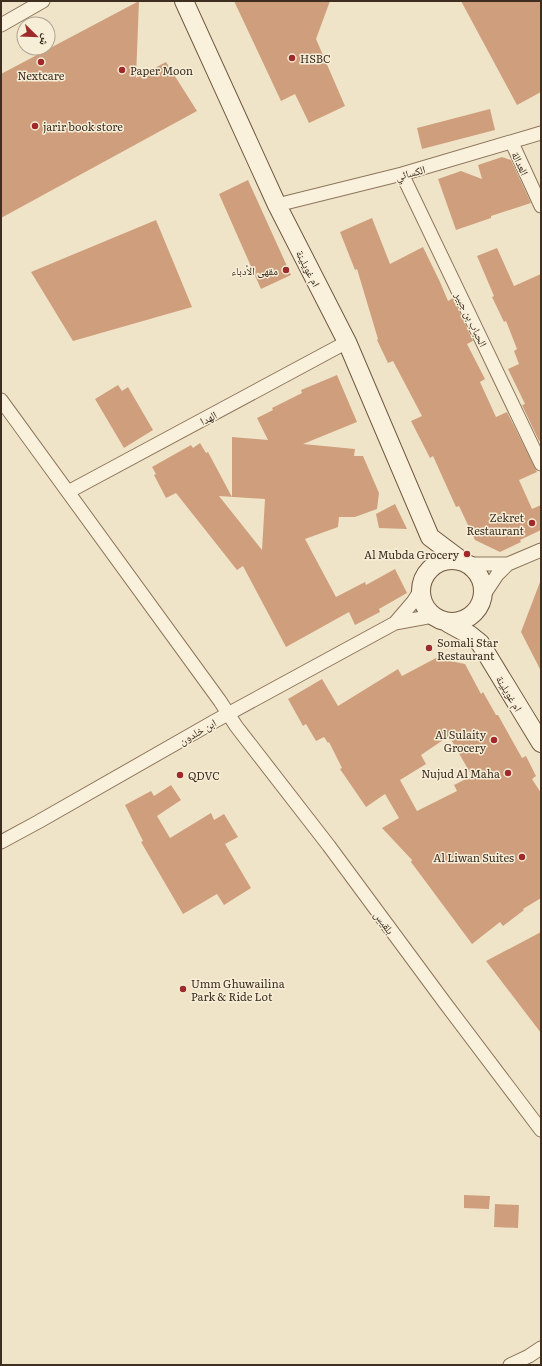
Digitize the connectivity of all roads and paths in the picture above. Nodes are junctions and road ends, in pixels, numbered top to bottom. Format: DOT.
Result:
graph roads {
  1 [pos="43,1"];
  2 [pos="184,1"];
  3 [pos="1,25"];
  4 [pos="541,133"];
  5 [pos="512,143"];
  6 [pos="402,174"];
  7 [pos="277,205"];
  8 [pos="541,206"];
  9 [pos="347,342"];
  10 [pos="1,400"];
  11 [pos="541,464"];
  12 [pos="68,492"];
  13 [pos="430,537"];
  14 [pos="541,550"];
  15 [pos="465,562"];
  16 [pos="508,564"];
  17 [pos="422,584"];
  18 [pos="481,602"];
  19 [pos="440,620"];
  20 [pos="395,623"];
  21 [pos="480,643"];
  22 [pos="229,713"];
  23 [pos="541,743"];
  24 [pos="1,842"];
  25 [pos="541,1130"];
  26 [pos="541,1348"];
  27 [pos="533,1360"];
  28 [pos="510,1365"];
  1 -- 3 [label="street"];
  2 -- 7 [label="street, ام غويلينة"];
  4 -- 5 [label="street, الكسائي"];
  5 -- 6 [label="street, الكسائي"];
  5 -- 8 [label="street, العدالة"];
  6 -- 7 [label="street, الكسائي"];
  6 -- 11 [label="street, الحباب بن جبير"];
  7 -- 9 [label="street, ام غويلينة"];
  9 -- 12 [label="street, الهدا"];
  9 -- 13 [label="street, ام غويلينة"];
  10 -- 12 [label="street, بلقيس"];
  12 -- 22 [label="street, بلقيس"];
  13 -- 15 [label="street"];
  13 -- 17 [label="street"];
  14 -- 16 [label="street"];
  15 -- 16 [label="street"];
  15 -- 17 [label="street"];
  15 -- 18 [label="street"];
  16 -- 18 [label="street"];
  17 -- 19 [label="street"];
  17 -- 20 [label="street, ابن خلدون"];
  18 -- 19 [label="street"];
  18 -- 21 [label="street, ام غويلينة"];
  19 -- 20 [label="street, ابن خلدون"];
  19 -- 21 [label="street, ام غويلينة"];
  20 -- 22 [label="street, ابن خلدون"];
  21 -- 23 [label="street, ام غويلينة"];
  22 -- 24 [label="street, ابن خلدون"];
  22 -- 25 [label="street, بلقيس"];
  26 -- 27 [label="street"];
  27 -- 28 [label="street"];
}
